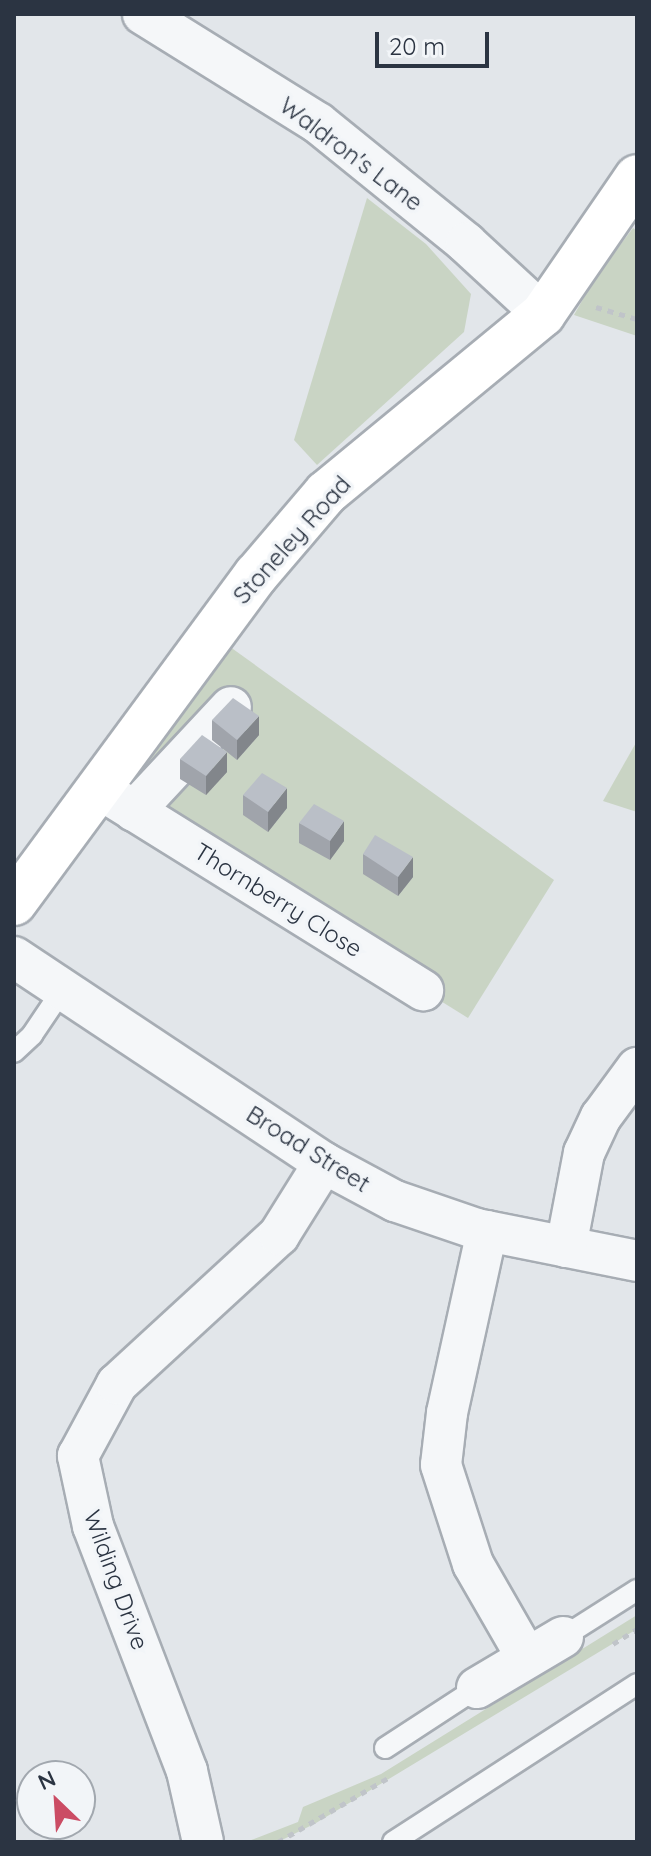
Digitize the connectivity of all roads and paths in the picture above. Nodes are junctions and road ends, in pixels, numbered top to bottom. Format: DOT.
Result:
graph roads {
  1 [pos="143,14"];
  2 [pos="637,177"];
  3 [pos="543,314"];
  4 [pos="231,707"];
  5 [pos="98,788"];
  6 [pos="134,811"];
  7 [pos="14,903"];
  8 [pos="14,957"];
  9 [pos="63,989"];
  10 [pos="423,990"];
  11 [pos="14,1052"];
  12 [pos="637,1068"];
  13 [pos="324,1163"];
  14 [pos="487,1231"];
  15 [pos="566,1247"];
  16 [pos="637,1261"];
  17 [pos="637,1590"];
  18 [pos="563,1637"];
  19 [pos="527,1658"];
  20 [pos="637,1684"];
  21 [pos="477,1688"];
  22 [pos="385,1748"];
  23 [pos="203,1842"];
  24 [pos="393,1842"];
  1 -- 3 [label="street, Waldron's Lane"];
  2 -- 3 [label="street, Stoneley Road"];
  3 -- 5 [label="street, Stoneley Road"];
  4 -- 6 [label="street"];
  5 -- 6 [label="street, Thornberry Close"];
  5 -- 7 [label="street, Stoneley Road"];
  6 -- 10 [label="street, Thornberry Close"];
  8 -- 9 [label="street, Broad Street"];
  9 -- 11 [label="lane"];
  9 -- 13 [label="street, Broad Street"];
  12 -- 15 [label="street"];
  13 -- 14 [label="street, Broad Street"];
  13 -- 23 [label="street, Wilding Drive"];
  14 -- 15 [label="street, Broad Street"];
  14 -- 19 [label="street"];
  15 -- 16 [label="street, Broad Street"];
  17 -- 18 [label="lane"];
  18 -- 19 [label="street"];
  19 -- 21 [label="street"];
  20 -- 24 [label="lane"];
  21 -- 22 [label="lane"];
}
